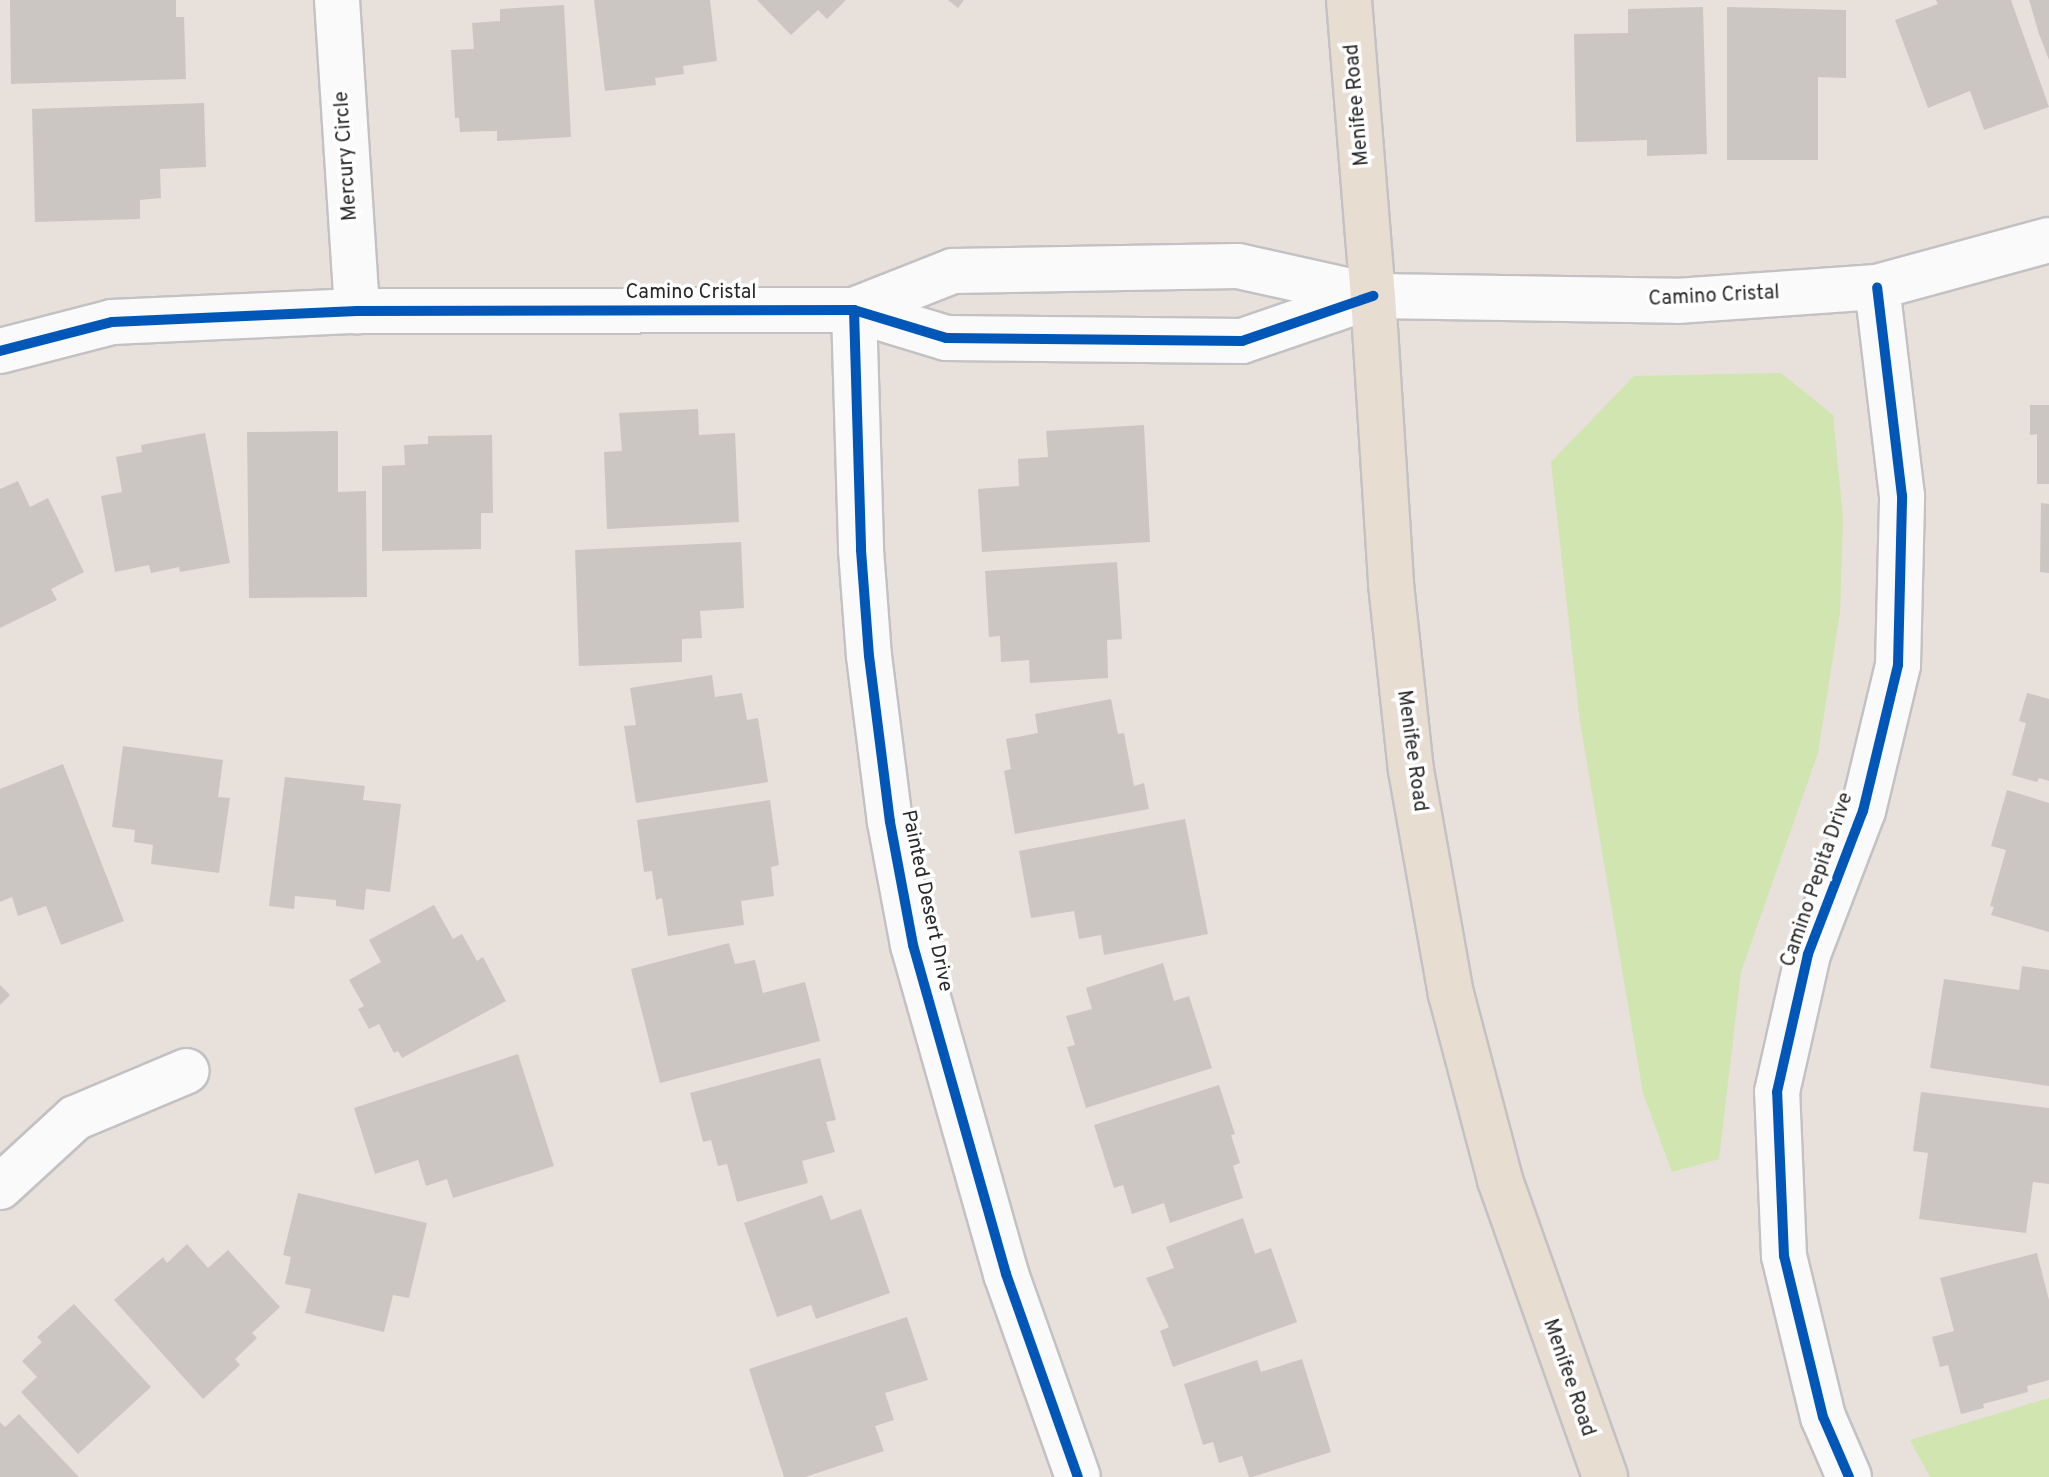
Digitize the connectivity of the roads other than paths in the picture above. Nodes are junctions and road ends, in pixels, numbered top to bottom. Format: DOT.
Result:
graph roads {
  1 [pos="337,0"];
  2 [pos="1349,0"];
  3 [pos="2049,240"];
  4 [pos="1877,287"];
  5 [pos="1373,296"];
  6 [pos="854,310"];
  7 [pos="357,311"];
  8 [pos="0,351"];
  9 [pos="187,1071"];
  10 [pos="0,1187"];
  11 [pos="1078,1477"];
  12 [pos="1605,1477"];
  13 [pos="1849,1477"];
  1 -- 7 [label="street, Mercury Circle"];
  2 -- 5 [label="main road, Menifee Road"];
  3 -- 4 [label="street, Camino Cristal"];
  4 -- 5 [label="street, Camino Cristal"];
  4 -- 13 [label="street, Camino Pepita Drive"];
  5 -- 6 [label="street, Camino Cristal"];
  5 -- 6 [label="street, Camino Cristal"];
  5 -- 12 [label="main road, Menifee Road"];
  6 -- 7 [label="street, Camino Cristal"];
  6 -- 11 [label="street, Painted Desert Drive"];
  7 -- 8 [label="street, Camino Cristal"];
  9 -- 10 [label="street"];
}
